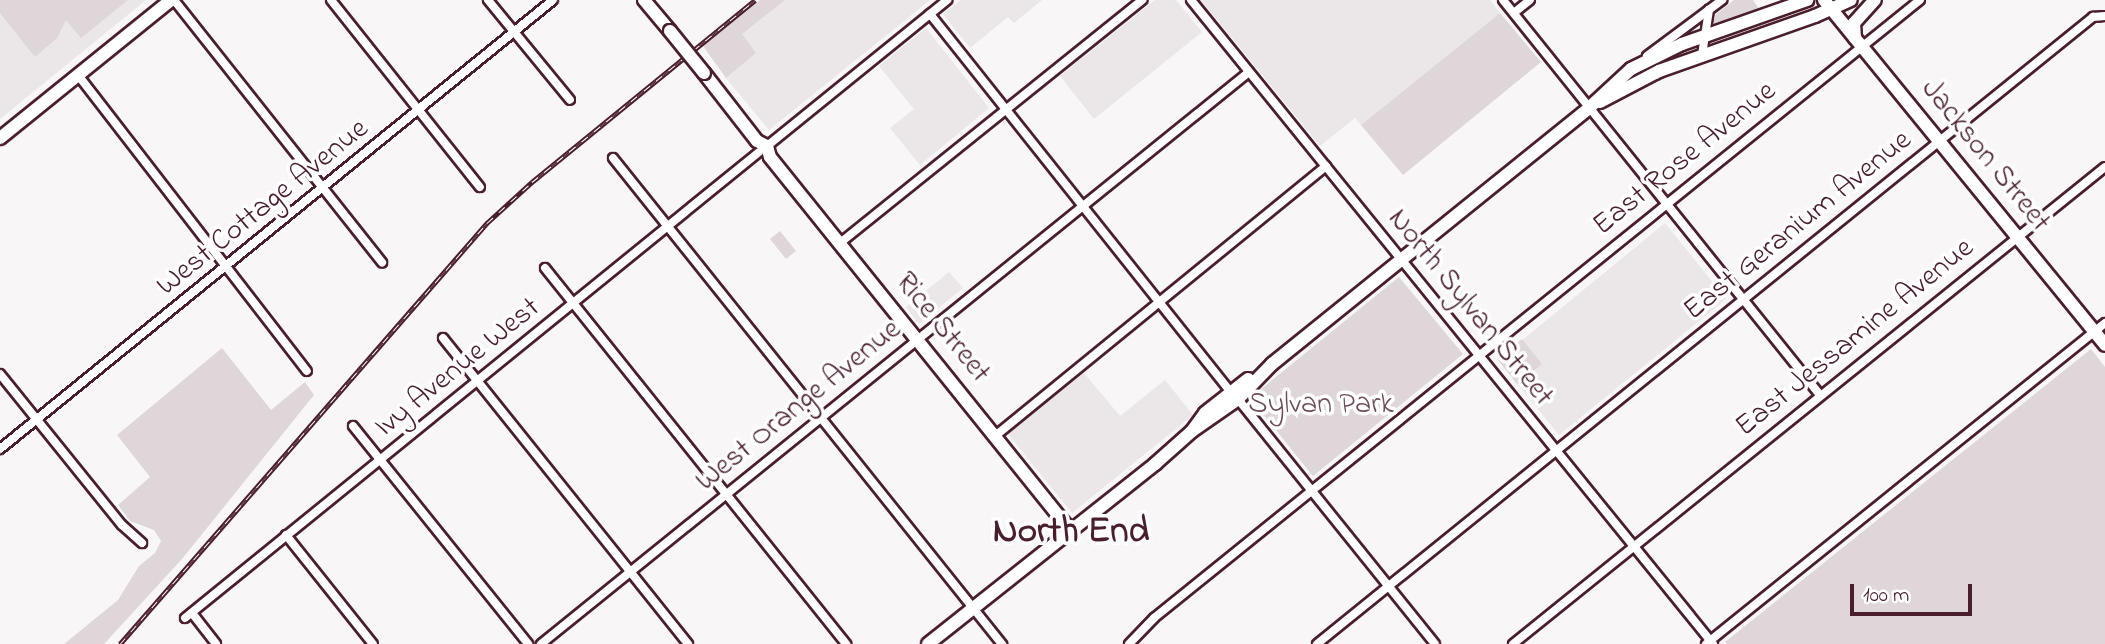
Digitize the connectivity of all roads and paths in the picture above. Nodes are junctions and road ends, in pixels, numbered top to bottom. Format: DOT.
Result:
graph roads {
  1 [pos="172,0"];
  2 [pos="331,0"];
  3 [pos="488,0"];
  4 [pos="553,0"];
  5 [pos="644,0"];
  6 [pos="947,0"];
  7 [pos="1142,0"];
  8 [pos="1191,0"];
  9 [pos="1503,0"];
  10 [pos="1530,0"];
  11 [pos="1722,0"];
  12 [pos="1807,0"];
  13 [pos="1851,0"];
  14 [pos="1875,0"];
  15 [pos="1920,0"];
  16 [pos="1827,5"];
  17 [pos="1709,10"];
  18 [pos="1515,12"];
  19 [pos="930,14"];
  20 [pos="2104,16"];
  21 [pos="515,33"];
  22 [pos="1704,36"];
  23 [pos="1859,43"];
  24 [pos="1702,55"];
  25 [pos="1631,69"];
  26 [pos="1249,72"];
  27 [pos="78,75"];
  28 [pos="570,100"];
  29 [pos="1590,107"];
  30 [pos="1007,109"];
  31 [pos="419,111"];
  32 [pos="0,138"];
  33 [pos="1938,141"];
  34 [pos="764,149"];
  35 [pos="613,159"];
  36 [pos="1326,166"];
  37 [pos="2105,167"];
  38 [pos="480,187"];
  39 [pos="324,188"];
  40 [pos="1666,204"];
  41 [pos="1082,205"];
  42 [pos="668,226"];
  43 [pos="2017,237"];
  44 [pos="841,243"];
  45 [pos="1401,260"];
  46 [pos="382,261"];
  47 [pos="226,268"];
  48 [pos="545,268"];
  49 [pos="1160,300"];
  50 [pos="1744,300"];
  51 [pos="574,304"];
  52 [pos="2105,323"];
  53 [pos="2094,332"];
  54 [pos="443,338"];
  55 [pos="917,339"];
  56 [pos="2105,345"];
  57 [pos="1480,355"];
  58 [pos="307,371"];
  59 [pos="0,374"];
  60 [pos="478,382"];
  61 [pos="1234,395"];
  62 [pos="1820,395"];
  63 [pos="820,417"];
  64 [pos="37,420"];
  65 [pos="353,426"];
  66 [pos="995,436"];
  67 [pos="0,449"];
  68 [pos="1557,451"];
  69 [pos="379,460"];
  70 [pos="1313,491"];
  71 [pos="726,494"];
  72 [pos="1071,532"];
  73 [pos="286,535"];
  74 [pos="142,542"];
  75 [pos="1633,545"];
  76 [pos="629,572"];
  77 [pos="1389,586"];
  78 [pos="972,608"];
  79 [pos="1710,643"];
  80 [pos="216,644"];
  81 [pos="373,644"];
  82 [pos="528,644"];
  83 [pos="541,644"];
  84 [pos="688,644"];
  85 [pos="846,644"];
  86 [pos="928,644"];
  87 [pos="1002,644"];
  88 [pos="1129,644"];
  89 [pos="1317,644"];
  90 [pos="1435,644"];
  91 [pos="1513,644"];
  1 -- 27 [label="main road"];
  1 -- 39 [label="street"];
  2 -- 31 [label="street"];
  3 -- 21 [label="street"];
  4 -- 21 [label="street, West Cottage Avenue"];
  5 -- 34 [label="main road, Rice Street, bridge"];
  6 -- 19 [label="street, Ivy Avenue West"];
  7 -- 30 [label="street"];
  8 -- 26 [label="street, North Sylvan Street"];
  9 -- 18 [label="street"];
  10 -- 18 [label="street"];
  11 -- 17 [label="street"];
  12 -- 22 [label="main road"];
  13 -- 16 [label="main road"];
  14 -- 23 [label="main road"];
  15 -- 23 [label="street, East Rose Avenue"];
  16 -- 23 [label="main road, Jackson Street"];
  16 -- 24 [label="main road"];
  17 -- 22 [label="street"];
  17 -- 25 [label="street"];
  18 -- 29 [label="street"];
  19 -- 30 [label="street"];
  19 -- 34 [label="street, Ivy Avenue West"];
  20 -- 33 [label="street, East Geranium Avenue"];
  21 -- 28 [label="street"];
  21 -- 31 [label="street, West Cottage Avenue"];
  22 -- 24 [label="street"];
  22 -- 25 [label="main road"];
  23 -- 33 [label="main road, Jackson Street"];
  23 -- 40 [label="street, East Rose Avenue"];
  24 -- 29 [label="main road"];
  25 -- 29 [label="main road"];
  26 -- 36 [label="street, North Sylvan Street"];
  26 -- 41 [label="street, West Orange Avenue"];
  27 -- 32 [label="main road"];
  27 -- 47 [label="street"];
  29 -- 40 [label="street"];
  29 -- 45 [label="main road"];
  30 -- 41 [label="street"];
  30 -- 44 [label="street"];
  31 -- 38 [label="street"];
  31 -- 39 [label="street, West Cottage Avenue"];
  33 -- 43 [label="main road, Jackson Street"];
  33 -- 50 [label="street, East Geranium Avenue"];
  34 -- 42 [label="street, Ivy Avenue West"];
  34 -- 44 [label="main road, Rice Street"];
  35 -- 42 [label="street"];
  36 -- 45 [label="street, North Sylvan Street"];
  36 -- 49 [label="street"];
  37 -- 43 [label="street, East Jessamine Avenue"];
  39 -- 46 [label="street"];
  39 -- 47 [label="street, West Cottage Avenue"];
  40 -- 50 [label="street"];
  40 -- 57 [label="street, East Rose Avenue"];
  41 -- 49 [label="street"];
  41 -- 55 [label="street, West Orange Avenue"];
  42 -- 51 [label="street, Ivy Avenue West"];
  42 -- 63 [label="street"];
  43 -- 53 [label="main road, Jackson Street"];
  43 -- 62 [label="street, East Jessamine Avenue"];
  44 -- 55 [label="main road, Rice Street"];
  45 -- 57 [label="street, North Sylvan Street"];
  45 -- 61 [label="main road"];
  47 -- 58 [label="street"];
  47 -- 64 [label="street, West Cottage Avenue"];
  48 -- 51 [label="street"];
  49 -- 61 [label="street"];
  49 -- 66 [label="street"];
  50 -- 62 [label="street"];
  50 -- 68 [label="street, East Geranium Avenue"];
  51 -- 60 [label="street, Ivy Avenue West"];
  51 -- 71 [label="street"];
  52 -- 53 [label="street"];
  53 -- 56 [label="main road, Jackson Street"];
  53 -- 79 [label="street"];
  54 -- 60 [label="street"];
  55 -- 63 [label="street, West Orange Avenue"];
  55 -- 66 [label="main road, Rice Street"];
  57 -- 68 [label="street, North Sylvan Street"];
  57 -- 70 [label="street, East Rose Avenue"];
  59 -- 64 [label="street"];
  60 -- 69 [label="street, Ivy Avenue West"];
  60 -- 76 [label="street"];
  61 -- 70 [label="street"];
  61 -- 72 [label="main road"];
  62 -- 75 [label="street, East Jessamine Avenue"];
  63 -- 71 [label="street, West Orange Avenue"];
  63 -- 78 [label="street"];
  64 -- 67 [label="street, West Cottage Avenue"];
  64 -- 74 [label="street"];
  65 -- 69 [label="street"];
  66 -- 72 [label="main road, Rice Street"];
  68 -- 75 [label="street, North Sylvan Street"];
  68 -- 77 [label="street, East Geranium Avenue"];
  69 -- 73 [label="street, Ivy Avenue West"];
  69 -- 82 [label="street"];
  70 -- 77 [label="street"];
  70 -- 88 [label="street, East Rose Avenue"];
  71 -- 76 [label="street, West Orange Avenue"];
  71 -- 85 [label="street"];
  72 -- 78 [label="main road"];
  73 -- 80 [label="street, Ivy Avenue West"];
  73 -- 81 [label="street"];
  75 -- 79 [label="street, North Sylvan Street"];
  75 -- 91 [label="street, East Jessamine Avenue"];
  76 -- 83 [label="street, West Orange Avenue"];
  76 -- 84 [label="street"];
  77 -- 89 [label="street, East Geranium Avenue"];
  77 -- 90 [label="street"];
  78 -- 86 [label="main road"];
  78 -- 87 [label="street"];
}
